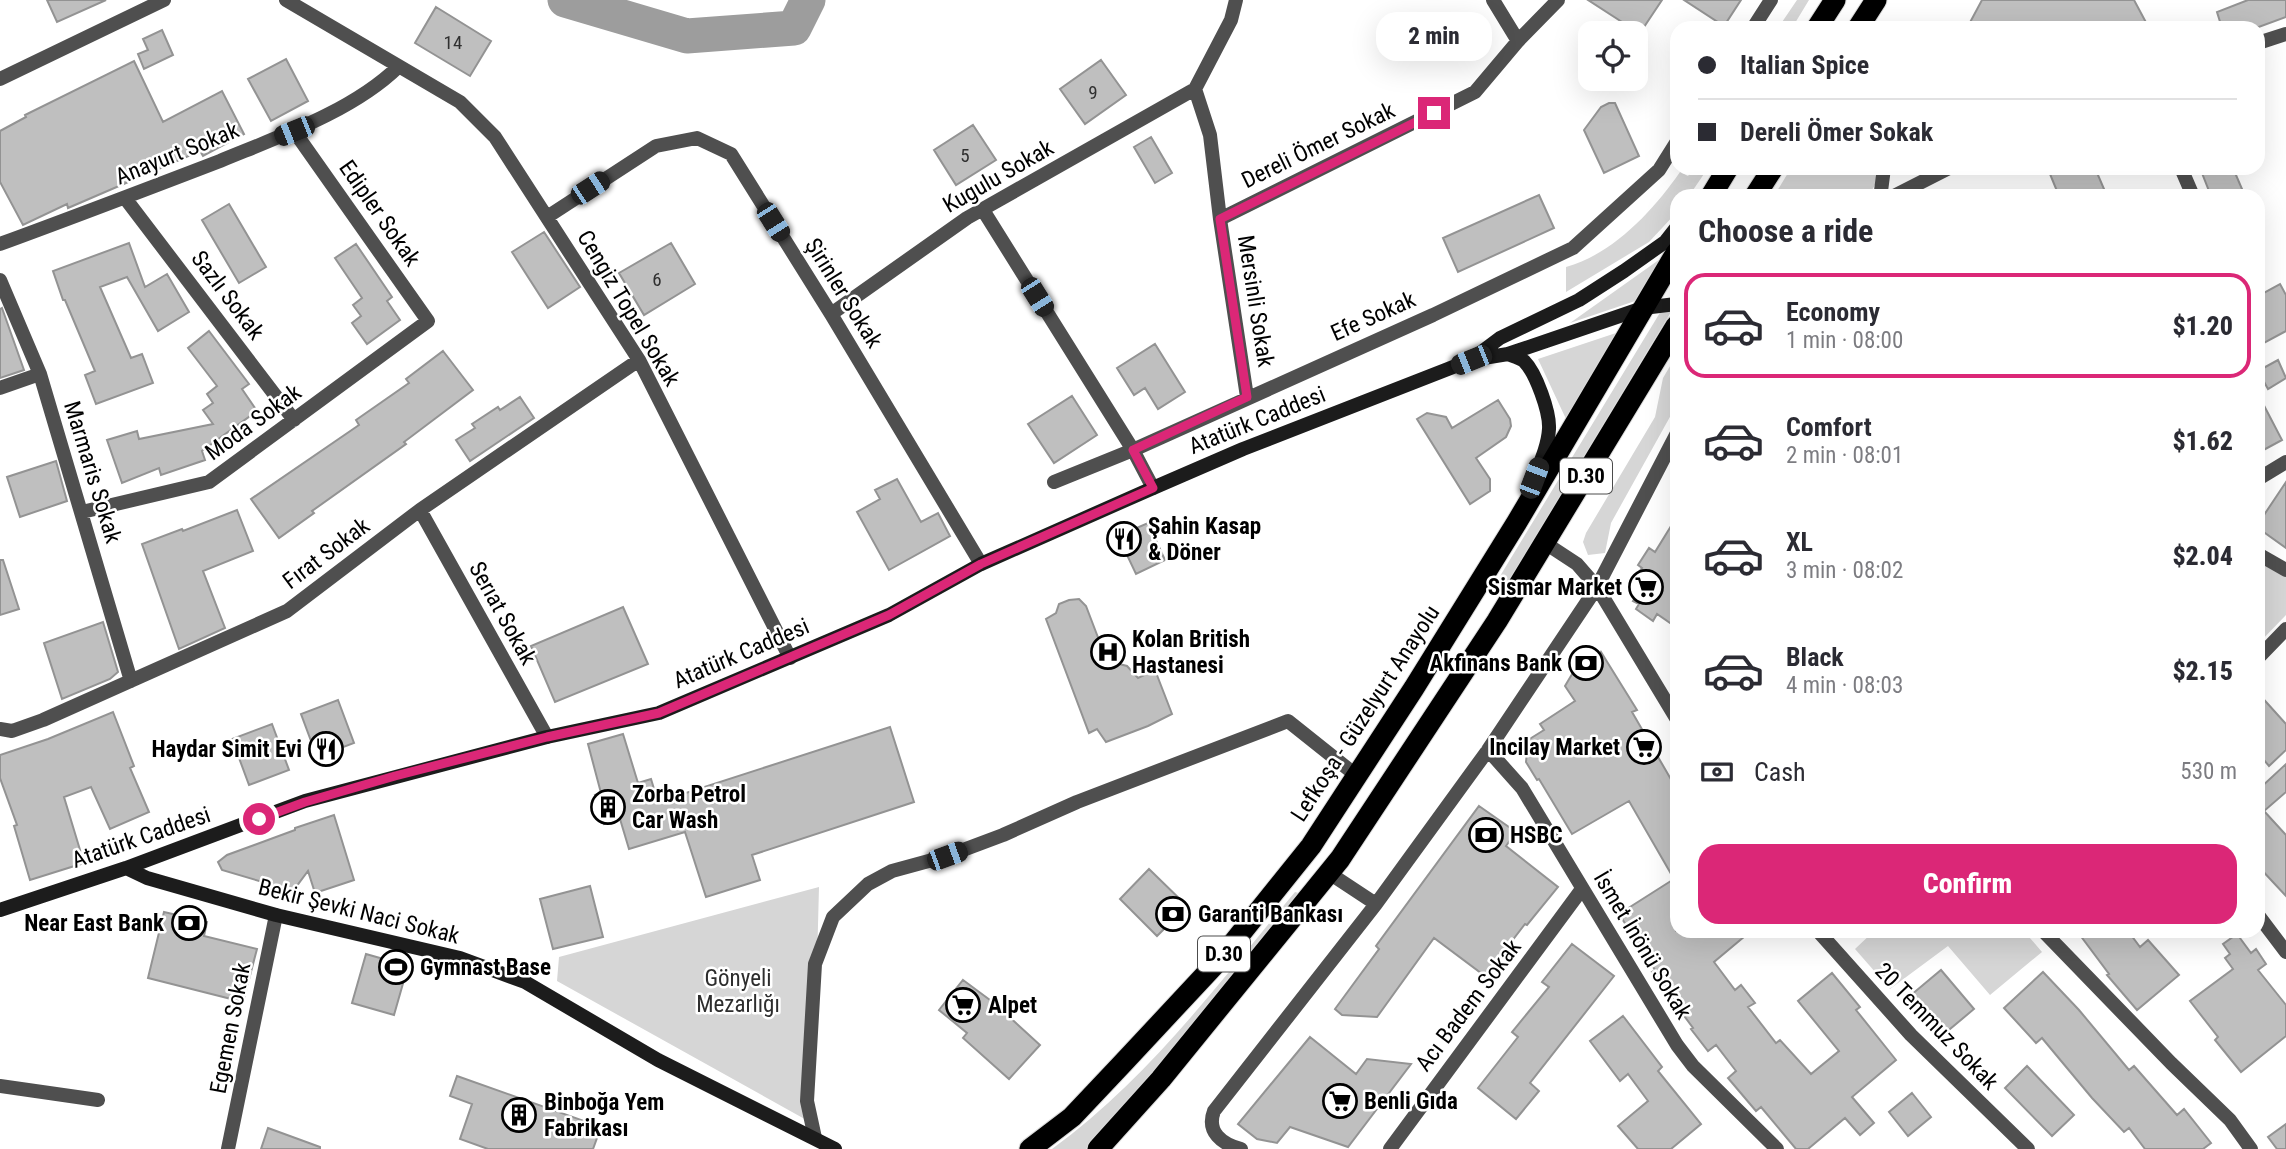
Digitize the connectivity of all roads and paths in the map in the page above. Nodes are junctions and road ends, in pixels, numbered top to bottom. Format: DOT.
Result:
graph roads {
  1 [pos="164,0"];
  2 [pos="286,0"];
  3 [pos="1236,0"];
  4 [pos="1493,0"];
  5 [pos="1558,0"];
  6 [pos="1771,0"];
  7 [pos="1835,0"];
  8 [pos="1876,0"];
  9 [pos="1758,21"];
  10 [pos="1822,21"];
  11 [pos="1862,21"];
  12 [pos="2286,34"];
  13 [pos="1518,41"];
  14 [pos="2265,41"];
  15 [pos="398,67"];
  16 [pos="0,79"];
  17 [pos="1195,89"];
  18 [pos="294,131"];
  19 [pos="1670,153"];
  20 [pos="1720,175"];
  21 [pos="1935,175"];
  22 [pos="1708,189"];
  23 [pos="1908,189"];
  24 [pos="125,198"];
  25 [pos="983,210"];
  26 [pos="547,217"];
  27 [pos="1220,219"];
  28 [pos="1670,236"];
  29 [pos="0,244"];
  30 [pos="1670,263"];
  31 [pos="0,280"];
  32 [pos="1670,305"];
  33 [pos="1643,308"];
  34 [pos="831,314"];
  35 [pos="428,321"];
  36 [pos="1670,336"];
  37 [pos="1508,354"];
  38 [pos="639,360"];
  39 [pos="1471,360"];
  40 [pos="40,374"];
  41 [pos="0,388"];
  42 [pos="1247,397"];
  43 [pos="294,420"];
  44 [pos="1670,447"];
  45 [pos="1133,450"];
  46 [pos="2286,462"];
  47 [pos="2265,475"];
  48 [pos="1054,482"];
  49 [pos="1153,488"];
  50 [pos="420,510"];
  51 [pos="82,512"];
  52 [pos="1517,522"];
  53 [pos="1545,543"];
  54 [pos="2265,559"];
  55 [pos="981,564"];
  56 [pos="2286,570"];
  57 [pos="1597,587"];
  58 [pos="2286,629"];
  59 [pos="2265,651"];
  60 [pos="790,658"];
  61 [pos="131,681"];
  62 [pos="1670,708"];
  63 [pos="6,730"];
  64 [pos="547,737"];
  65 [pos="1488,750"];
  66 [pos="1357,776"];
  67 [pos="126,868"];
  68 [pos="1329,873"];
  69 [pos="1583,889"];
  70 [pos="1376,904"];
  71 [pos="0,910"];
  72 [pos="276,915"];
  73 [pos="2265,923"];
  74 [pos="1824,938"];
  75 [pos="2050,938"];
  76 [pos="2284,945"];
  77 [pos="0,1086"];
  78 [pos="98,1100"];
  79 [pos="815,1138"];
  80 [pos="228,1149"];
  81 [pos="835,1149"];
  82 [pos="1030,1149"];
  83 [pos="1098,1149"];
  84 [pos="1241,1149"];
  85 [pos="1390,1149"];
  86 [pos="1777,1149"];
  87 [pos="2028,1149"];
  88 [pos="2251,1149"];
  1 -- 16 [label="street"];
  2 -- 15 [label="street, Cengiz Topel Sokak"];
  3 -- 17 [label="street"];
  4 -- 13 [label="street"];
  5 -- 13 [label="street, Dereli Ömer Sokak"];
  6 -- 9 [label="street"];
  7 -- 10 [label="highway"];
  8 -- 11 [label="highway"];
  12 -- 14 [label="street"];
  13 -- 27 [label="street, Dereli Ömer Sokak"];
  15 -- 18 [label="street, Anayurt Sokak"];
  15 -- 26 [label="street, Cengiz Topel Sokak"];
  17 -- 25 [label="street, Kugulu Sokak"];
  17 -- 27 [label="street, Mersinli Sokak"];
  18 -- 24 [label="street, Anayurt Sokak"];
  18 -- 35 [label="street, Edipler Sokak"];
  19 -- 42 [label="street, Efe Sokak"];
  20 -- 22 [label="main road"];
  21 -- 23 [label="street"];
  24 -- 29 [label="street, Anayurt Sokak"];
  24 -- 43 [label="street, Sazlı Sokak"];
  25 -- 34 [label="street, Kugulu Sokak"];
  25 -- 45 [label="street"];
  26 -- 34 [label="street, Şirinler Sokak"];
  26 -- 38 [label="street, Cengiz Topel Sokak"];
  27 -- 42 [label="street, Mersinli Sokak"];
  28 -- 39 [label="main road, Atatürk Caddesi"];
  30 -- 33 [label="highway, Lefkoşa - Güzelyurt Anayolu / D.30"];
  31 -- 40 [label="street, Marmaris Sokak"];
  32 -- 33 [label="main road, Atatürk Caddesi"];
  33 -- 37 [label="main road, Atatürk Caddesi"];
  33 -- 52 [label="highway, Lefkoşa - Güzelyurt Anayolu / D.30"];
  34 -- 55 [label="street, Şirinler Sokak"];
  35 -- 43 [label="street, Moda Sokak"];
  36 -- 53 [label="highway, D.30"];
  37 -- 39 [label="main road, Atatürk Caddesi"];
  37 -- 52 [label="main road"];
  38 -- 50 [label="street, Fırat Sokak"];
  38 -- 60 [label="street, Cengiz Topel Sokak"];
  39 -- 49 [label="main road, Atatürk Caddesi"];
  40 -- 41 [label="street"];
  40 -- 51 [label="street, Marmaris Sokak"];
  42 -- 45 [label="street, Efe Sokak"];
  43 -- 51 [label="street, Moda Sokak"];
  44 -- 57 [label="street"];
  45 -- 48 [label="street, Efe Sokak"];
  45 -- 49 [label="street"];
  46 -- 47 [label="street"];
  49 -- 55 [label="main road, Atatürk Caddesi"];
  50 -- 61 [label="street, Fırat Sokak"];
  50 -- 64 [label="street, Serıat Sokak"];
  51 -- 61 [label="street, Marmaris Sokak"];
  52 -- 66 [label="highway, Lefkoşa - Güzelyurt Anayolu / D.30"];
  53 -- 57 [label="street"];
  53 -- 68 [label="highway, D.30"];
  54 -- 56 [label="street"];
  55 -- 60 [label="main road, Atatürk Caddesi"];
  57 -- 62 [label="street"];
  57 -- 65 [label="street"];
  58 -- 59 [label="street"];
  60 -- 64 [label="main road, Atatürk Caddesi"];
  61 -- 63 [label="street, Fırat Sokak"];
  64 -- 67 [label="main road, Atatürk Caddesi"];
  65 -- 69 [label="street, İsmet İnönü Sokak"];
  65 -- 70 [label="street"];
  66 -- 79 [label="street"];
  66 -- 82 [label="highway, Lefkoşa - Güzelyurt Anayolu / D.30"];
  67 -- 71 [label="main road, Atatürk Caddesi"];
  67 -- 72 [label="main road, Bekir Şevki Naci Sokak"];
  68 -- 70 [label="street"];
  68 -- 83 [label="highway, D.30"];
  69 -- 85 [label="street, Acı Badem Sokak"];
  69 -- 86 [label="street, İsmet İnönü Sokak"];
  70 -- 84 [label="street"];
  72 -- 79 [label="main road, Bekir Şevki Naci Sokak"];
  72 -- 80 [label="street, Egemen Sokak"];
  73 -- 76 [label="street"];
  74 -- 87 [label="street, 20 Temmuz Sokak"];
  75 -- 88 [label="street"];
  77 -- 78 [label="street"];
  79 -- 81 [label="main road, Bekir Şevki Naci Sokak"];
}
